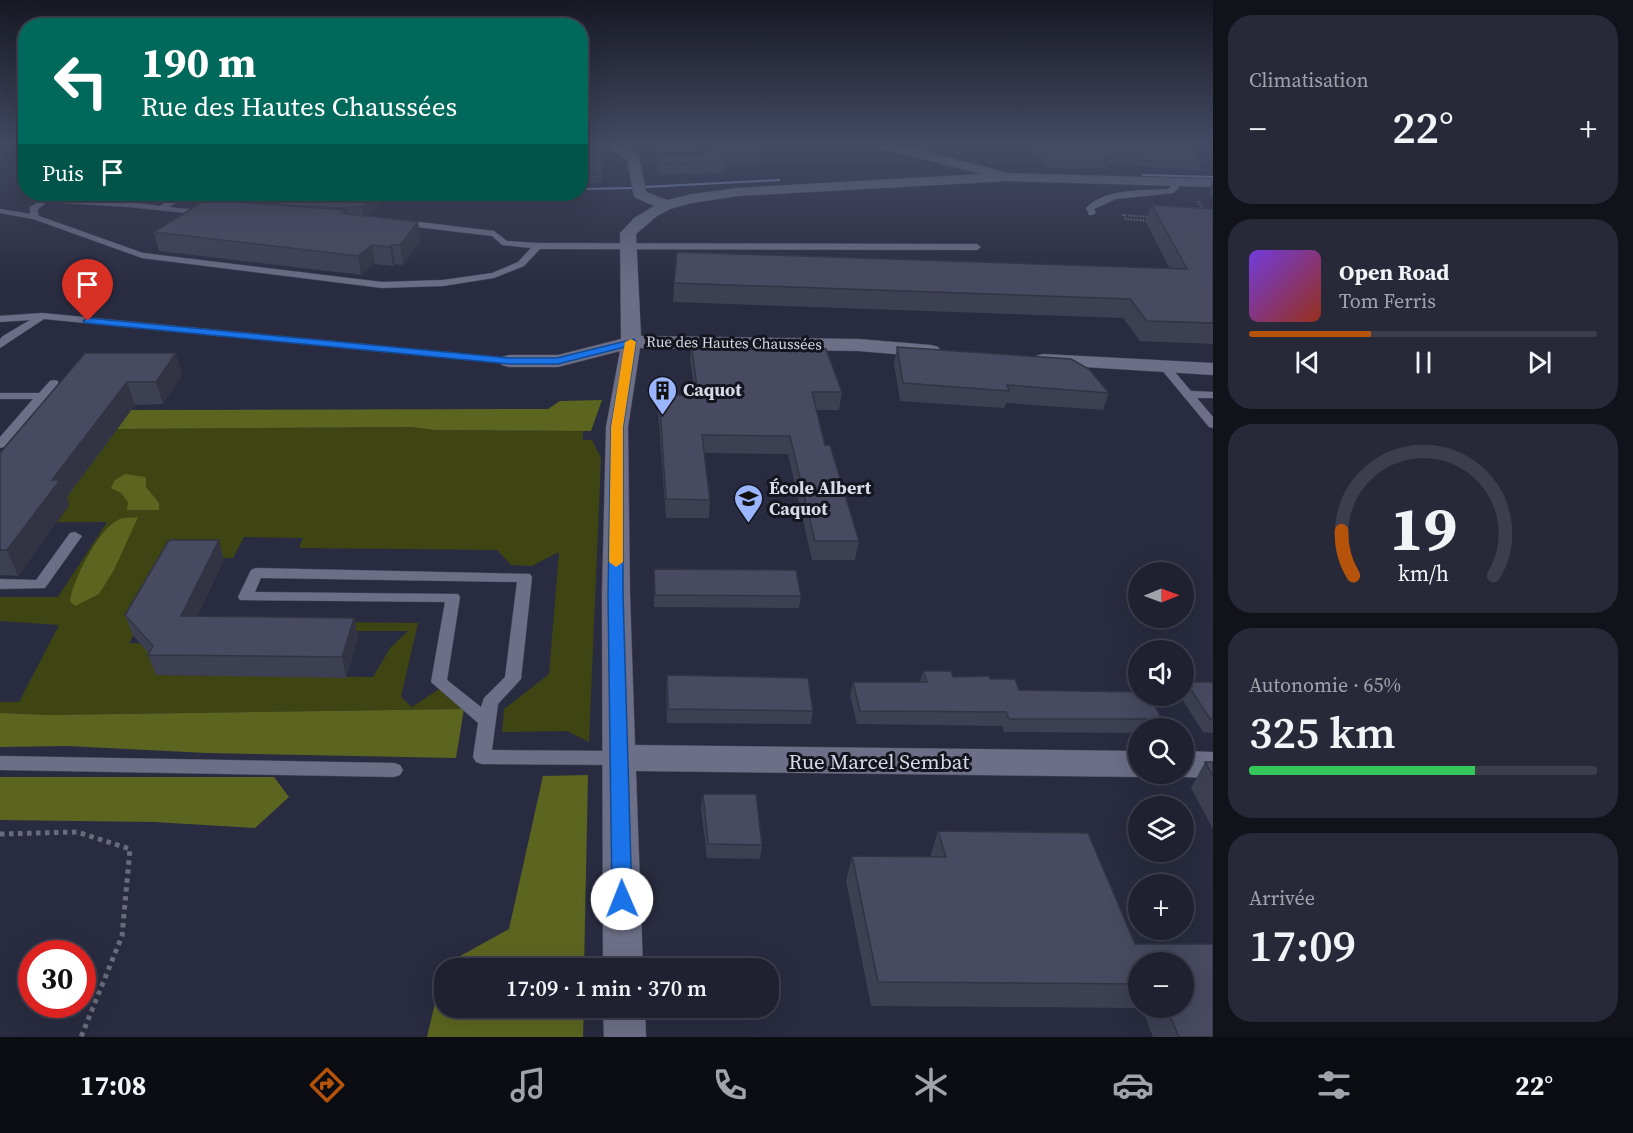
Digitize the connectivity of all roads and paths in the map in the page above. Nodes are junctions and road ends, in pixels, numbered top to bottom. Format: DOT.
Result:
graph roads {
  1 [pos="639,193"];
  2 [pos="728,193"];
  3 [pos="1149,193"];
  4 [pos="44,201"];
  5 [pos="81,201"];
  6 [pos="135,201"];
  7 [pos="174,201"];
  8 [pos="128,205"];
  9 [pos="666,205"];
  10 [pos="162,208"];
  11 [pos="0,211"];
  12 [pos="1092,213"];
  13 [pos="217,214"];
  14 [pos="35,217"];
  15 [pos="1155,219"];
  16 [pos="393,222"];
  17 [pos="538,246"];
  18 [pos="629,247"];
  19 [pos="977,248"];
  20 [pos="42,316"];
  21 [pos="0,320"];
  22 [pos="631,342"];
  23 [pos="0,345"];
  24 [pos="951,352"];
  25 [pos="1020,358"];
  26 [pos="509,361"];
  27 [pos="1165,367"];
  28 [pos="1213,369"];
  29 [pos="54,382"];
  30 [pos="1188,394"];
  31 [pos="1213,395"];
  32 [pos="0,396"];
  33 [pos="42,396"];
  34 [pos="1213,424"];
  35 [pos="0,444"];
  36 [pos="75,536"];
  37 [pos="0,584"];
  38 [pos="487,721"];
  39 [pos="619,758"];
  40 [pos="0,763"];
  41 [pos="1128,764"];
  42 [pos="1194,764"];
  43 [pos="1213,765"];
  44 [pos="394,770"];
  45 [pos="0,834"];
  46 [pos="623,958"];
  47 [pos="624,1018"];
  48 [pos="81,1037"];
  49 [pos="625,1037"];
  1 -- 9 [label="street"];
  2 -- 9 [label="street"];
  3 -- 12 [label="lane"];
  4 -- 14 [label="lane"];
  5 -- 8 [label="lane"];
  6 -- 8 [label="lane"];
  7 -- 10 [label="lane"];
  8 -- 10 [label="lane"];
  9 -- 18 [label="street"];
  10 -- 13 [label="lane"];
  11 -- 14 [label="lane"];
  12 -- 15 [label="path"];
  14 -- 17 [label="lane"];
  16 -- 17 [label="lane"];
  17 -- 18 [label="lane"];
  18 -- 19 [label="lane"];
  18 -- 22 [label="street"];
  20 -- 21 [label="lane, Rue des Hautes Chaussées"];
  20 -- 23 [label="lane"];
  20 -- 26 [label="lane, Rue des Hautes Chaussées"];
  22 -- 24 [label="street, Rue des Hautes Chaussées"];
  22 -- 26 [label="street, Rue des Hautes Chaussées"];
  22 -- 39 [label="street"];
  25 -- 27 [label="street"];
  27 -- 28 [label="street"];
  27 -- 30 [label="lane"];
  29 -- 33 [label="lane"];
  30 -- 31 [label="lane"];
  30 -- 34 [label="lane"];
  32 -- 33 [label="lane"];
  33 -- 35 [label="lane"];
  36 -- 37 [label="lane"];
  38 -- 38 [label="lane"];
  38 -- 39 [label="lane"];
  39 -- 41 [label="street, Rue Marcel Sembat"];
  39 -- 46 [label="street"];
  40 -- 44 [label="lane"];
  42 -- 43 [label="street"];
  45 -- 48 [label="path"];
  47 -- 49 [label="street"];
}
